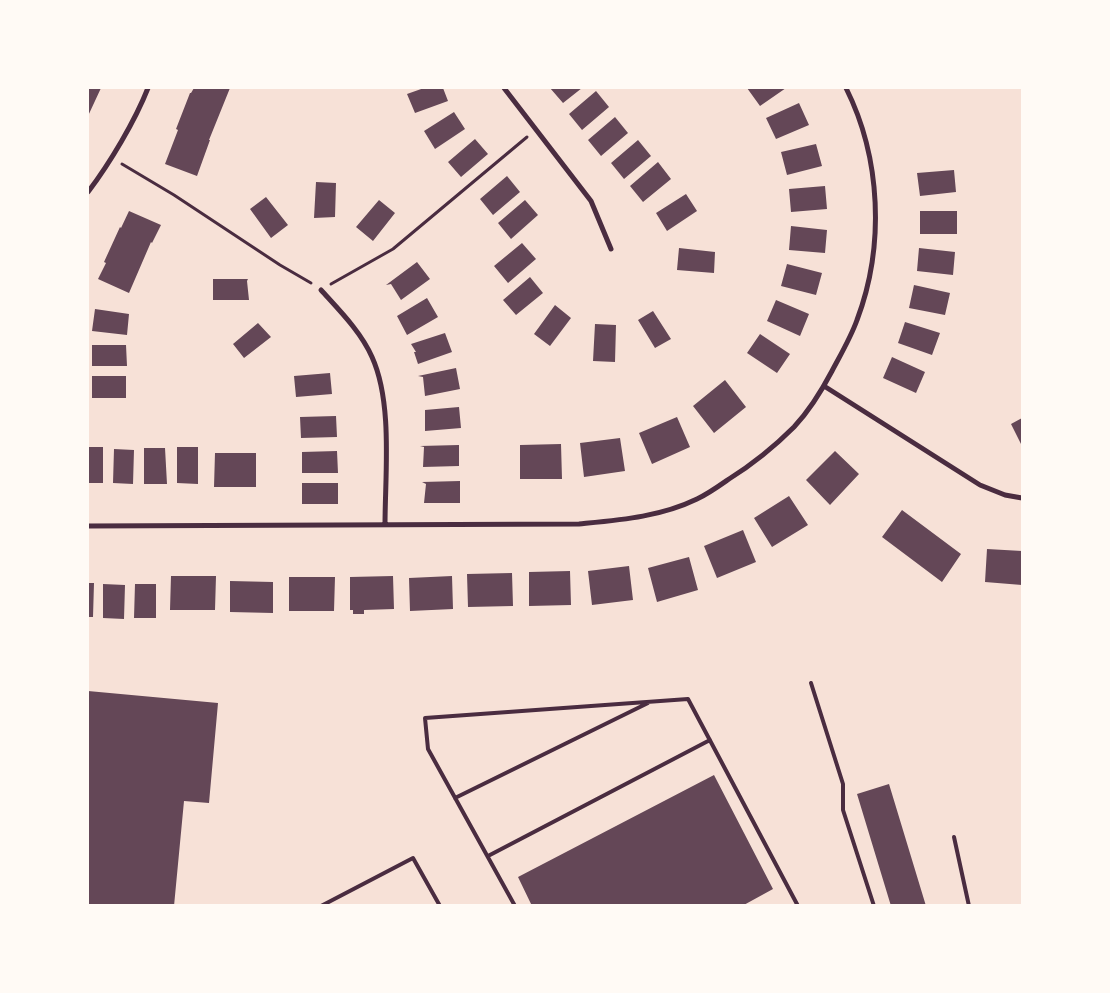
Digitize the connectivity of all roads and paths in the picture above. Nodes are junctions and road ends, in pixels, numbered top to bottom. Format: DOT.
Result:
graph roads {
  1 [pos="148,88"];
  2 [pos="504,88"];
  3 [pos="846,88"];
  4 [pos="537,129"];
  5 [pos="110,158"];
  6 [pos="88,192"];
  7 [pos="611,249"];
  8 [pos="322,290"];
  9 [pos="824,386"];
  10 [pos="1022,498"];
  11 [pos="385,525"];
  12 [pos="88,526"];
  13 [pos="811,683"];
  14 [pos="650,702"];
  15 [pos="710,740"];
  16 [pos="455,798"];
  17 [pos="954,836"];
  18 [pos="488,856"];
  19 [pos="321,906"];
  20 [pos="440,906"];
  21 [pos="515,906"];
  22 [pos="798,906"];
  23 [pos="874,906"];
  24 [pos="969,906"];
  1 -- 5 [label="street"];
  2 -- 4 [label="street"];
  3 -- 9 [label="street"];
  4 -- 7 [label="street"];
  4 -- 8 [label="path"];
  5 -- 6 [label="street"];
  5 -- 8 [label="path"];
  8 -- 11 [label="street"];
  9 -- 10 [label="street"];
  9 -- 11 [label="street"];
  11 -- 12 [label="street"];
  13 -- 23 [label="lane"];
  14 -- 15 [label="lane"];
  14 -- 16 [label="lane"];
  14 -- 16 [label="lane"];
  15 -- 18 [label="lane"];
  15 -- 22 [label="lane"];
  16 -- 18 [label="lane"];
  17 -- 24 [label="lane"];
  18 -- 21 [label="lane"];
  19 -- 20 [label="lane"];
}
